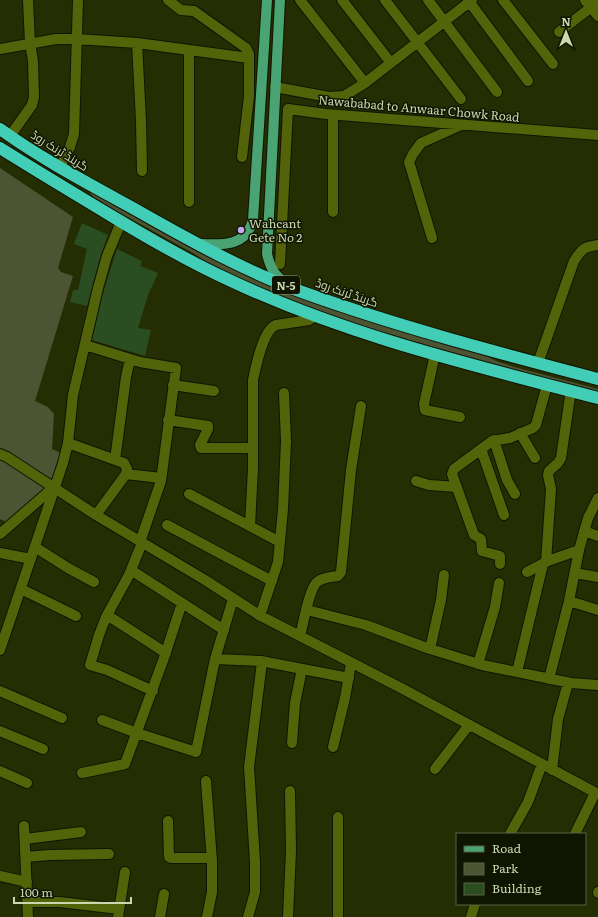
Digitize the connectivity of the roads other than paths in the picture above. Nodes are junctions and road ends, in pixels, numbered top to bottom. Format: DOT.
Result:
graph roads {
  1 [pos="28,0"];
  2 [pos="78,0"];
  3 [pos="168,0"];
  4 [pos="267,0"];
  5 [pos="280,0"];
  6 [pos="300,0"];
  7 [pos="342,0"];
  8 [pos="384,0"];
  9 [pos="428,0"];
  10 [pos="503,0"];
  11 [pos="470,1"];
  12 [pos="591,3"];
  13 [pos="598,16"];
  14 [pos="445,21"];
  15 [pos="559,32"];
  16 [pos="77,38"];
  17 [pos="417,42"];
  18 [pos="30,43"];
  19 [pos="137,43"];
  20 [pos="278,45"];
  21 [pos="264,46"];
  22 [pos="0,49"];
  23 [pos="189,50"];
  24 [pos="250,58"];
  25 [pos="391,64"];
  26 [pos="553,64"];
  27 [pos="528,81"];
  28 [pos="365,84"];
  29 [pos="275,87"];
  30 [pos="497,92"];
  31 [pos="461,99"];
  32 [pos="333,114"];
  33 [pos="461,125"];
  34 [pos="0,128"];
  35 [pos="598,135"];
  36 [pos="10,136"];
  37 [pos="0,148"];
  38 [pos="242,157"];
  39 [pos="60,167"];
  40 [pos="142,171"];
  41 [pos="80,180"];
  42 [pos="71,193"];
  43 [pos="189,202"];
  44 [pos="333,212"];
  45 [pos="121,222"];
  46 [pos="432,238"];
  47 [pos="195,243"];
  48 [pos="598,245"];
  49 [pos="280,264"];
  50 [pos="289,287"];
  51 [pos="315,316"];
  52 [pos="85,345"];
  53 [pos="435,354"];
  54 [pos="130,359"];
  55 [pos="538,363"];
  56 [pos="598,379"];
  57 [pos="547,384"];
  58 [pos="173,385"];
  59 [pos="571,390"];
  60 [pos="214,391"];
  61 [pos="284,393"];
  62 [pos="598,398"];
  63 [pos="361,406"];
  64 [pos="460,418"];
  65 [pos="168,420"];
  66 [pos="520,433"];
  67 [pos="494,440"];
  68 [pos="68,443"];
  69 [pos="253,448"];
  70 [pos="481,449"];
  71 [pos="0,454"];
  72 [pos="535,458"];
  73 [pos="115,460"];
  74 [pos="126,474"];
  75 [pos="161,478"];
  76 [pos="416,481"];
  77 [pos="54,487"];
  78 [pos="457,487"];
  79 [pos="189,494"];
  80 [pos="515,494"];
  81 [pos="598,498"];
  82 [pos="96,515"];
  83 [pos="504,515"];
  84 [pos="167,525"];
  85 [pos="250,526"];
  86 [pos="584,531"];
  87 [pos="0,534"];
  88 [pos="598,536"];
  89 [pos="141,542"];
  90 [pos="280,542"];
  91 [pos="35,547"];
  92 [pos="579,550"];
  93 [pos="0,553"];
  94 [pos="31,559"];
  95 [pos="544,563"];
  96 [pos="500,564"];
  97 [pos="131,570"];
  98 [pos="527,572"];
  99 [pos="575,574"];
  100 [pos="444,575"];
  101 [pos="598,577"];
  102 [pos="272,581"];
  103 [pos="94,582"];
  104 [pos="499,583"];
  105 [pos="21,589"];
  106 [pos="233,598"];
  107 [pos="569,601"];
  108 [pos="182,603"];
  109 [pos="307,610"];
  110 [pos="598,610"];
  111 [pos="107,615"];
  112 [pos="76,616"];
  113 [pos="260,616"];
  114 [pos="224,630"];
  115 [pos="300,636"];
  116 [pos="430,649"];
  117 [pos="0,650"];
  118 [pos="166,653"];
  119 [pos="215,659"];
  120 [pos="262,662"];
  121 [pos="351,663"];
  122 [pos="478,664"];
  123 [pos="302,669"];
  124 [pos="517,672"];
  125 [pos="349,678"];
  126 [pos="549,679"];
  127 [pos="568,683"];
  128 [pos="598,685"];
  129 [pos="0,691"];
  130 [pos="152,691"];
  131 [pos="62,718"];
  132 [pos="102,720"];
  133 [pos="469,725"];
  134 [pos="0,732"];
  135 [pos="137,733"];
  136 [pos="292,743"];
  137 [pos="332,747"];
  138 [pos="44,750"];
  139 [pos="542,764"];
  140 [pos="435,769"];
  141 [pos="552,770"];
  142 [pos="0,771"];
  143 [pos="82,773"];
  144 [pos="206,780"];
  145 [pos="27,783"];
  146 [pos="290,792"];
  147 [pos="597,793"];
  148 [pos="338,817"];
  149 [pos="168,821"];
  150 [pos="24,826"];
  151 [pos="81,832"];
  152 [pos="511,833"];
  153 [pos="576,833"];
  154 [pos="25,839"];
  155 [pos="109,854"];
  156 [pos="26,857"];
  157 [pos="212,858"];
  158 [pos="125,872"];
  159 [pos="0,876"];
  160 [pos="27,882"];
  161 [pos="164,894"];
  162 [pos="28,902"];
  163 [pos="476,905"];
  164 [pos="119,913"];
  165 [pos="28,917"];
  166 [pos="160,917"];
  167 [pos="207,917"];
  168 [pos="248,917"];
  169 [pos="288,917"];
  170 [pos="338,917"];
  171 [pos="471,917"];
  1 -- 18 [label="street"];
  2 -- 16 [label="street"];
  3 -- 24 [label="street"];
  4 -- 21 [label="main road"];
  5 -- 20 [label="main road"];
  6 -- 28 [label="street"];
  7 -- 25 [label="street"];
  8 -- 17 [label="street"];
  9 -- 14 [label="street"];
  10 -- 26 [label="street"];
  11 -- 14 [label="street"];
  11 -- 27 [label="street"];
  12 -- 13 [label="street"];
  12 -- 15 [label="street"];
  14 -- 17 [label="street"];
  14 -- 30 [label="street"];
  16 -- 18 [label="street"];
  16 -- 19 [label="street"];
  16 -- 39 [label="street"];
  17 -- 25 [label="street"];
  17 -- 31 [label="street"];
  18 -- 22 [label="street"];
  18 -- 36 [label="street"];
  19 -- 23 [label="street"];
  19 -- 40 [label="street"];
  20 -- 21 [label="main road"];
  20 -- 29 [label="main road"];
  21 -- 47 [label="main road"];
  23 -- 24 [label="street"];
  23 -- 43 [label="street"];
  24 -- 38 [label="street"];
  25 -- 28 [label="street"];
  28 -- 29 [label="street"];
  29 -- 50 [label="main road"];
  32 -- 33 [label="street, Nawababad to Anwaar Chowk Road"];
  32 -- 44 [label="street"];
  32 -- 49 [label="street, Nawababad to Anwaar Chowk Road"];
  33 -- 35 [label="street, Nawababad to Anwaar Chowk Road"];
  33 -- 46 [label="street"];
  34 -- 36 [label="highway, گرینڈ ٹرنک روڈ / N-5"];
  36 -- 39 [label="highway, گرینڈ ٹرنک روڈ / N-5"];
  37 -- 42 [label="highway, N-5"];
  39 -- 41 [label="highway, گرینڈ ٹرنک روڈ / N-5"];
  41 -- 42 [label="highway"];
  41 -- 47 [label="highway, گرینڈ ٹرنک روڈ / N-5"];
  42 -- 45 [label="highway, N-5"];
  45 -- 51 [label="highway, N-5"];
  45 -- 52 [label="street"];
  47 -- 50 [label="highway, گرینڈ ٹرنک روڈ / N-5"];
  48 -- 55 [label="street"];
  50 -- 55 [label="highway, گرینڈ ٹرنک روڈ / N-5"];
  51 -- 53 [label="highway, N-5"];
  51 -- 69 [label="street"];
  52 -- 54 [label="street"];
  52 -- 68 [label="street"];
  53 -- 57 [label="highway, N-5"];
  53 -- 64 [label="street"];
  54 -- 58 [label="street"];
  54 -- 73 [label="street"];
  55 -- 56 [label="highway, گرینڈ ٹرنک روڈ / N-5"];
  57 -- 59 [label="highway, N-5"];
  57 -- 66 [label="street"];
  58 -- 60 [label="street"];
  58 -- 65 [label="street"];
  59 -- 62 [label="highway, N-5"];
  59 -- 95 [label="street"];
  61 -- 90 [label="street"];
  63 -- 109 [label="street"];
  65 -- 69 [label="street"];
  65 -- 75 [label="street"];
  66 -- 67 [label="street"];
  66 -- 72 [label="street"];
  67 -- 70 [label="street"];
  67 -- 80 [label="street"];
  68 -- 73 [label="street"];
  68 -- 77 [label="street"];
  69 -- 85 [label="street"];
  70 -- 78 [label="street"];
  70 -- 83 [label="street"];
  71 -- 77 [label="street"];
  73 -- 74 [label="street"];
  74 -- 75 [label="street"];
  74 -- 82 [label="street"];
  75 -- 89 [label="street"];
  76 -- 78 [label="street"];
  77 -- 82 [label="street"];
  77 -- 87 [label="street"];
  77 -- 91 [label="street"];
  78 -- 96 [label="street"];
  79 -- 85 [label="street"];
  81 -- 86 [label="street"];
  82 -- 89 [label="street"];
  84 -- 102 [label="street"];
  85 -- 90 [label="street"];
  86 -- 88 [label="street"];
  86 -- 92 [label="street"];
  89 -- 97 [label="street"];
  89 -- 106 [label="street"];
  90 -- 102 [label="street"];
  91 -- 94 [label="street"];
  91 -- 103 [label="street"];
  92 -- 95 [label="street"];
  92 -- 99 [label="street"];
  93 -- 94 [label="street"];
  94 -- 105 [label="street"];
  95 -- 98 [label="street"];
  95 -- 124 [label="street"];
  97 -- 108 [label="street"];
  97 -- 111 [label="street"];
  99 -- 101 [label="street"];
  99 -- 107 [label="street"];
  100 -- 116 [label="street"];
  102 -- 113 [label="street"];
  104 -- 122 [label="street"];
  105 -- 112 [label="street"];
  105 -- 117 [label="street"];
  106 -- 113 [label="street"];
  106 -- 114 [label="street"];
  107 -- 110 [label="street"];
  107 -- 126 [label="street"];
  108 -- 114 [label="street"];
  108 -- 118 [label="street"];
  109 -- 115 [label="street"];
  109 -- 116 [label="street"];
  111 -- 118 [label="street"];
  111 -- 130 [label="street"];
  113 -- 115 [label="street"];
  114 -- 119 [label="street"];
  115 -- 121 [label="street"];
  116 -- 122 [label="street"];
  118 -- 130 [label="street"];
  119 -- 120 [label="street"];
  119 -- 135 [label="street"];
  120 -- 123 [label="street"];
  120 -- 168 [label="street"];
  121 -- 125 [label="street"];
  121 -- 133 [label="street"];
  122 -- 124 [label="street"];
  123 -- 125 [label="street"];
  123 -- 136 [label="street"];
  124 -- 126 [label="street"];
  125 -- 137 [label="street"];
  126 -- 127 [label="street"];
  127 -- 128 [label="street"];
  127 -- 141 [label="street"];
  129 -- 131 [label="street"];
  130 -- 135 [label="street"];
  132 -- 135 [label="street"];
  133 -- 139 [label="street"];
  133 -- 140 [label="street"];
  134 -- 138 [label="street"];
  135 -- 143 [label="street"];
  139 -- 141 [label="street"];
  139 -- 152 [label="street"];
  141 -- 147 [label="street"];
  142 -- 145 [label="street"];
  144 -- 157 [label="street"];
  146 -- 169 [label="street"];
  147 -- 153 [label="street"];
  148 -- 170 [label="street"];
  149 -- 157 [label="street"];
  150 -- 154 [label="street"];
  151 -- 154 [label="street"];
  154 -- 156 [label="street"];
  155 -- 156 [label="street"];
  156 -- 160 [label="street"];
  157 -- 167 [label="street"];
  158 -- 164 [label="street"];
  159 -- 160 [label="street"];
  160 -- 162 [label="street"];
  161 -- 166 [label="street"];
  162 -- 164 [label="street"];
  162 -- 165 [label="street"];
  163 -- 171 [label="street"];
}
